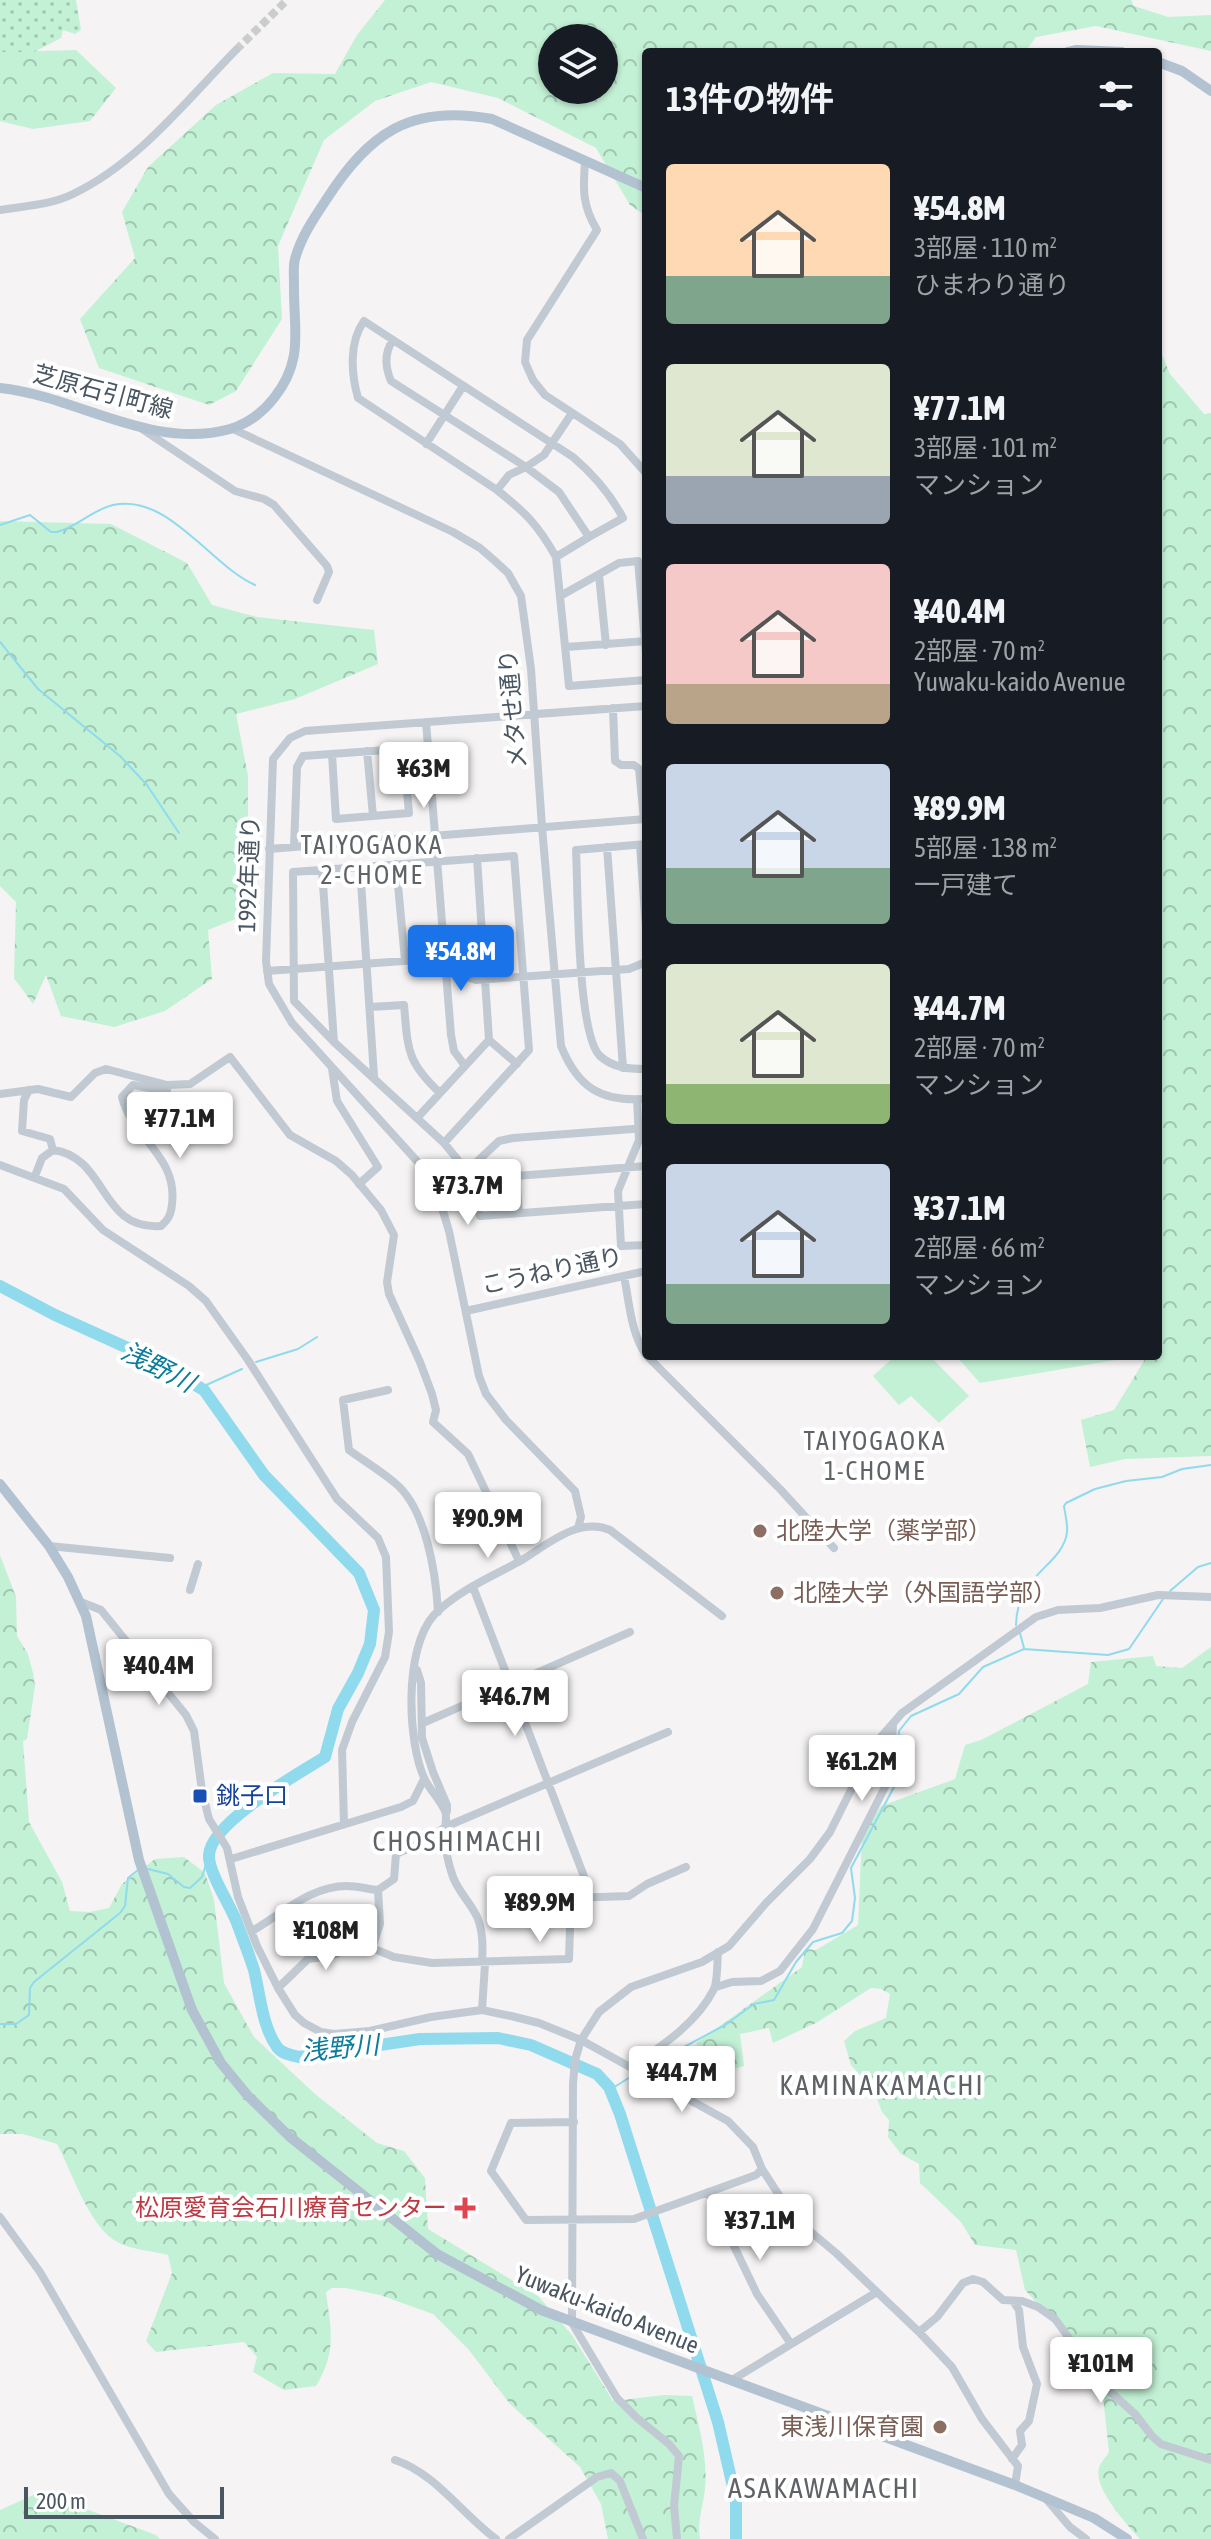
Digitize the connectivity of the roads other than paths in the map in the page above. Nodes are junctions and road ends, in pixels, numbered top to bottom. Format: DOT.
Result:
graph roads {
  1 [pos="236,50"];
  2 [pos="1162,64"];
  3 [pos="1211,91"];
  4 [pos="585,161"];
  5 [pos="642,186"];
  6 [pos="0,210"];
  7 [pos="393,340"];
  8 [pos="463,386"];
  9 [pos="0,388"];
  10 [pos="572,413"];
  11 [pos="444,415"];
  12 [pos="140,427"];
  13 [pos="233,429"];
  14 [pos="426,444"];
  15 [pos="552,444"];
  16 [pos="526,467"];
  17 [pos="642,469"];
  18 [pos="497,490"];
  19 [pos="589,537"];
  20 [pos="556,557"];
  21 [pos="599,575"];
  22 [pos="562,595"];
  23 [pos="317,600"];
  24 [pos="642,602"];
  25 [pos="642,642"];
  26 [pos="606,645"];
  27 [pos="566,647"];
  28 [pos="642,680"];
  29 [pos="642,706"];
  30 [pos="613,708"];
  31 [pos="534,714"];
  32 [pos="426,722"];
  33 [pos="428,747"];
  34 [pos="403,748"];
  35 [pos="367,751"];
  36 [pos="332,754"];
  37 [pos="642,794"];
  38 [pos="373,816"];
  39 [pos="642,819"];
  40 [pos="542,827"];
  41 [pos="435,836"];
  42 [pos="642,844"];
  43 [pos="294,847"];
  44 [pos="607,847"];
  45 [pos="269,849"];
  46 [pos="477,858"];
  47 [pos="437,861"];
  48 [pos="396,864"];
  49 [pos="360,867"];
  50 [pos="322,870"];
  51 [pos="405,960"];
  52 [pos="367,963"];
  53 [pos="642,964"];
  54 [pos="329,966"];
  55 [pos="292,969"];
  56 [pos="446,969"];
  57 [pos="616,970"];
  58 [pos="267,971"];
  59 [pos="582,972"];
  60 [pos="554,974"];
  61 [pos="523,977"];
  62 [pos="484,980"];
  63 [pos="370,1007"];
  64 [pos="489,1040"];
  65 [pos="334,1042"];
  66 [pos="517,1064"];
  67 [pos="465,1066"];
  68 [pos="331,1067"];
  69 [pos="623,1068"];
  70 [pos="642,1069"];
  71 [pos="374,1076"];
  72 [pos="167,1085"];
  73 [pos="29,1090"];
  74 [pos="440,1093"];
  75 [pos="0,1094"];
  76 [pos="642,1099"];
  77 [pos="418,1117"];
  78 [pos="642,1128"];
  79 [pos="642,1131"];
  80 [pos="444,1143"];
  81 [pos="53,1150"];
  82 [pos="0,1165"];
  83 [pos="629,1166"];
  84 [pos="642,1166"];
  85 [pos="467,1171"];
  86 [pos="35,1176"];
  87 [pos="359,1184"];
  88 [pos="642,1204"];
  89 [pos="618,1206"];
  90 [pos="519,1213"];
  91 [pos="642,1245"];
  92 [pos="642,1272"];
  93 [pos="624,1276"];
  94 [pos="466,1311"];
  95 [pos="642,1349"];
  96 [pos="650,1360"];
  97 [pos="388,1390"];
  98 [pos="0,1484"];
  99 [pos="578,1528"];
  100 [pos="49,1546"];
  101 [pos="834,1548"];
  102 [pos="170,1558"];
  103 [pos="519,1561"];
  104 [pos="198,1564"];
  105 [pos="473,1587"];
  106 [pos="190,1590"];
  107 [pos="1211,1597"];
  108 [pos="81,1602"];
  109 [pos="438,1612"];
  110 [pos="722,1616"];
  111 [pos="630,1632"];
  112 [pos="415,1661"];
  113 [pos="511,1683"];
  114 [pos="423,1723"];
  115 [pos="893,1723"];
  116 [pos="668,1732"];
  117 [pos="424,1779"];
  118 [pos="549,1782"];
  119 [pos="447,1814"];
  120 [pos="344,1824"];
  121 [pos="445,1827"];
  122 [pos="231,1859"];
  123 [pos="686,1867"];
  124 [pos="378,1890"];
  125 [pos="571,1898"];
  126 [pos="252,1931"];
  127 [pos="372,1948"];
  128 [pos="718,1952"];
  129 [pos="483,1962"];
  130 [pos="716,1987"];
  131 [pos="278,1988"];
  132 [pos="482,2010"];
  133 [pos="581,2040"];
  134 [pos="634,2067"];
  135 [pos="574,2122"];
  136 [pos="762,2169"];
  137 [pos="708,2192"];
  138 [pos="0,2217"];
  139 [pos="574,2220"];
  140 [pos="877,2292"];
  141 [pos="1013,2301"];
  142 [pos="572,2323"];
  143 [pos="919,2332"];
  144 [pos="791,2344"];
  145 [pos="732,2380"];
  146 [pos="1012,2459"];
  147 [pos="395,2460"];
  148 [pos="1211,2460"];
  149 [pos="1015,2485"];
  150 [pos="1047,2499"];
  151 [pos="215,2539"];
  152 [pos="496,2539"];
  153 [pos="509,2539"];
  154 [pos="643,2539"];
  155 [pos="677,2539"];
  156 [pos="1086,2539"];
  157 [pos="1127,2539"];
  1 -- 6 [label="street"];
  2 -- 3 [label="main road"];
  4 -- 5 [label="main road, 芝原石引町線"];
  4 -- 10 [label="street"];
  4 -- 13 [label="main road, 芝原石引町線"];
  7 -- 8 [label="street"];
  7 -- 11 [label="street"];
  7 -- 14 [label="street"];
  8 -- 11 [label="street"];
  8 -- 15 [label="street"];
  9 -- 12 [label="main road, 芝原石引町線"];
  10 -- 15 [label="street"];
  10 -- 17 [label="street"];
  11 -- 14 [label="street"];
  11 -- 16 [label="street"];
  12 -- 13 [label="main road, 芝原石引町線"];
  12 -- 23 [label="street"];
  13 -- 31 [label="street, メタせ通り"];
  14 -- 18 [label="street"];
  15 -- 16 [label="street"];
  15 -- 19 [label="street"];
  16 -- 18 [label="street"];
  16 -- 19 [label="street"];
  18 -- 20 [label="street"];
  19 -- 20 [label="street"];
  20 -- 22 [label="street"];
  21 -- 22 [label="street"];
  21 -- 24 [label="street"];
  21 -- 26 [label="street"];
  22 -- 27 [label="street"];
  25 -- 26 [label="street"];
  26 -- 27 [label="street"];
  27 -- 28 [label="street"];
  29 -- 30 [label="street, 1992年通り"];
  30 -- 31 [label="street, 1992年通り"];
  30 -- 37 [label="street"];
  31 -- 32 [label="street, 1992年通り"];
  31 -- 40 [label="street, メタせ通り"];
  32 -- 33 [label="street"];
  32 -- 45 [label="street, 1992年通り"];
  33 -- 34 [label="street"];
  33 -- 41 [label="street"];
  34 -- 35 [label="street"];
  34 -- 38 [label="street"];
  35 -- 36 [label="street"];
  35 -- 38 [label="street"];
  36 -- 38 [label="street"];
  36 -- 43 [label="street"];
  39 -- 40 [label="street"];
  40 -- 41 [label="street"];
  40 -- 60 [label="street, メタせ通り"];
  41 -- 43 [label="street"];
  41 -- 47 [label="street"];
  42 -- 44 [label="street"];
  43 -- 45 [label="street"];
  44 -- 57 [label="street"];
  44 -- 59 [label="street"];
  45 -- 58 [label="street, 1992年通り"];
  46 -- 47 [label="street"];
  46 -- 61 [label="street"];
  46 -- 62 [label="street"];
  47 -- 48 [label="street"];
  47 -- 56 [label="street"];
  48 -- 49 [label="street"];
  48 -- 51 [label="street"];
  49 -- 50 [label="street"];
  49 -- 52 [label="street"];
  50 -- 54 [label="street"];
  50 -- 55 [label="street"];
  51 -- 52 [label="street"];
  51 -- 56 [label="street"];
  52 -- 54 [label="street"];
  52 -- 63 [label="street"];
  53 -- 57 [label="street"];
  54 -- 55 [label="street"];
  54 -- 65 [label="street"];
  55 -- 58 [label="street"];
  55 -- 65 [label="street"];
  56 -- 62 [label="street"];
  56 -- 67 [label="street"];
  57 -- 59 [label="street"];
  57 -- 69 [label="street"];
  58 -- 68 [label="street, 1992年通り"];
  59 -- 60 [label="street"];
  59 -- 69 [label="street"];
  60 -- 61 [label="street"];
  60 -- 76 [label="street, メタせ通り"];
  61 -- 62 [label="street"];
  61 -- 66 [label="street"];
  62 -- 64 [label="street"];
  63 -- 71 [label="street"];
  63 -- 74 [label="street"];
  64 -- 66 [label="street"];
  64 -- 67 [label="street"];
  65 -- 71 [label="street"];
  66 -- 80 [label="street"];
  67 -- 74 [label="street"];
  68 -- 87 [label="street"];
  68 -- 94 [label="street, 1992年通り"];
  69 -- 70 [label="street"];
  71 -- 77 [label="street"];
  72 -- 73 [label="street"];
  72 -- 81 [label="street"];
  72 -- 87 [label="street"];
  73 -- 75 [label="street"];
  73 -- 81 [label="street"];
  74 -- 77 [label="street"];
  77 -- 80 [label="street"];
  78 -- 85 [label="street"];
  79 -- 83 [label="street"];
  80 -- 85 [label="street"];
  81 -- 86 [label="street"];
  82 -- 86 [label="street"];
  83 -- 84 [label="street"];
  83 -- 89 [label="street"];
  83 -- 90 [label="street"];
  85 -- 90 [label="street"];
  86 -- 120 [label="street"];
  87 -- 103 [label="street"];
  88 -- 89 [label="street"];
  89 -- 90 [label="street"];
  89 -- 91 [label="street"];
  92 -- 93 [label="street, こうねり通り"];
  93 -- 94 [label="street, こうねり通り"];
  93 -- 95 [label="street"];
  94 -- 99 [label="street, 1992年通り"];
  96 -- 101 [label="street"];
  97 -- 109 [label="street"];
  98 -- 100 [label="main road, Yuwaku-kaido Avenue"];
  99 -- 103 [label="street"];
  99 -- 110 [label="street"];
  100 -- 102 [label="street"];
  100 -- 108 [label="main road, Yuwaku-kaido Avenue"];
  103 -- 105 [label="street"];
  104 -- 106 [label="street"];
  105 -- 109 [label="street"];
  105 -- 113 [label="street"];
  107 -- 115 [label="street"];
  108 -- 122 [label="street"];
  108 -- 142 [label="main road, Yuwaku-kaido Avenue"];
  109 -- 112 [label="street"];
  111 -- 113 [label="street"];
  112 -- 114 [label="street"];
  112 -- 117 [label="street"];
  113 -- 114 [label="street"];
  113 -- 118 [label="street"];
  114 -- 119 [label="street"];
  115 -- 128 [label="street"];
  115 -- 130 [label="street"];
  116 -- 118 [label="street"];
  117 -- 119 [label="street"];
  117 -- 120 [label="street"];
  118 -- 121 [label="street"];
  118 -- 125 [label="street"];
  119 -- 121 [label="street"];
  120 -- 122 [label="street"];
  121 -- 124 [label="street"];
  121 -- 129 [label="street"];
  122 -- 126 [label="street"];
  123 -- 125 [label="street"];
  124 -- 126 [label="street"];
  124 -- 127 [label="street"];
  125 -- 129 [label="street"];
  126 -- 131 [label="street"];
  127 -- 129 [label="street"];
  127 -- 131 [label="street"];
  128 -- 130 [label="street"];
  128 -- 133 [label="street"];
  129 -- 132 [label="street"];
  130 -- 134 [label="street"];
  131 -- 132 [label="street"];
  132 -- 133 [label="street"];
  133 -- 134 [label="street"];
  133 -- 135 [label="street"];
  134 -- 136 [label="street"];
  135 -- 139 [label="street"];
  135 -- 139 [label="street"];
  136 -- 137 [label="street"];
  136 -- 140 [label="street"];
  137 -- 139 [label="street"];
  137 -- 144 [label="street"];
  138 -- 151 [label="street"];
  139 -- 142 [label="street"];
  140 -- 143 [label="street"];
  140 -- 144 [label="street"];
  141 -- 143 [label="street"];
  141 -- 146 [label="street"];
  141 -- 148 [label="street"];
  142 -- 145 [label="main road, Yuwaku-kaido Avenue"];
  142 -- 155 [label="street"];
  143 -- 146 [label="street"];
  144 -- 145 [label="street"];
  145 -- 149 [label="main road, Yuwaku-kaido Avenue"];
  146 -- 149 [label="street"];
  147 -- 152 [label="street"];
  149 -- 150 [label="main road, Yuwaku-kaido Avenue"];
  150 -- 156 [label="street"];
  150 -- 157 [label="main road, Yuwaku-kaido Avenue"];
  153 -- 154 [label="street"];
}
